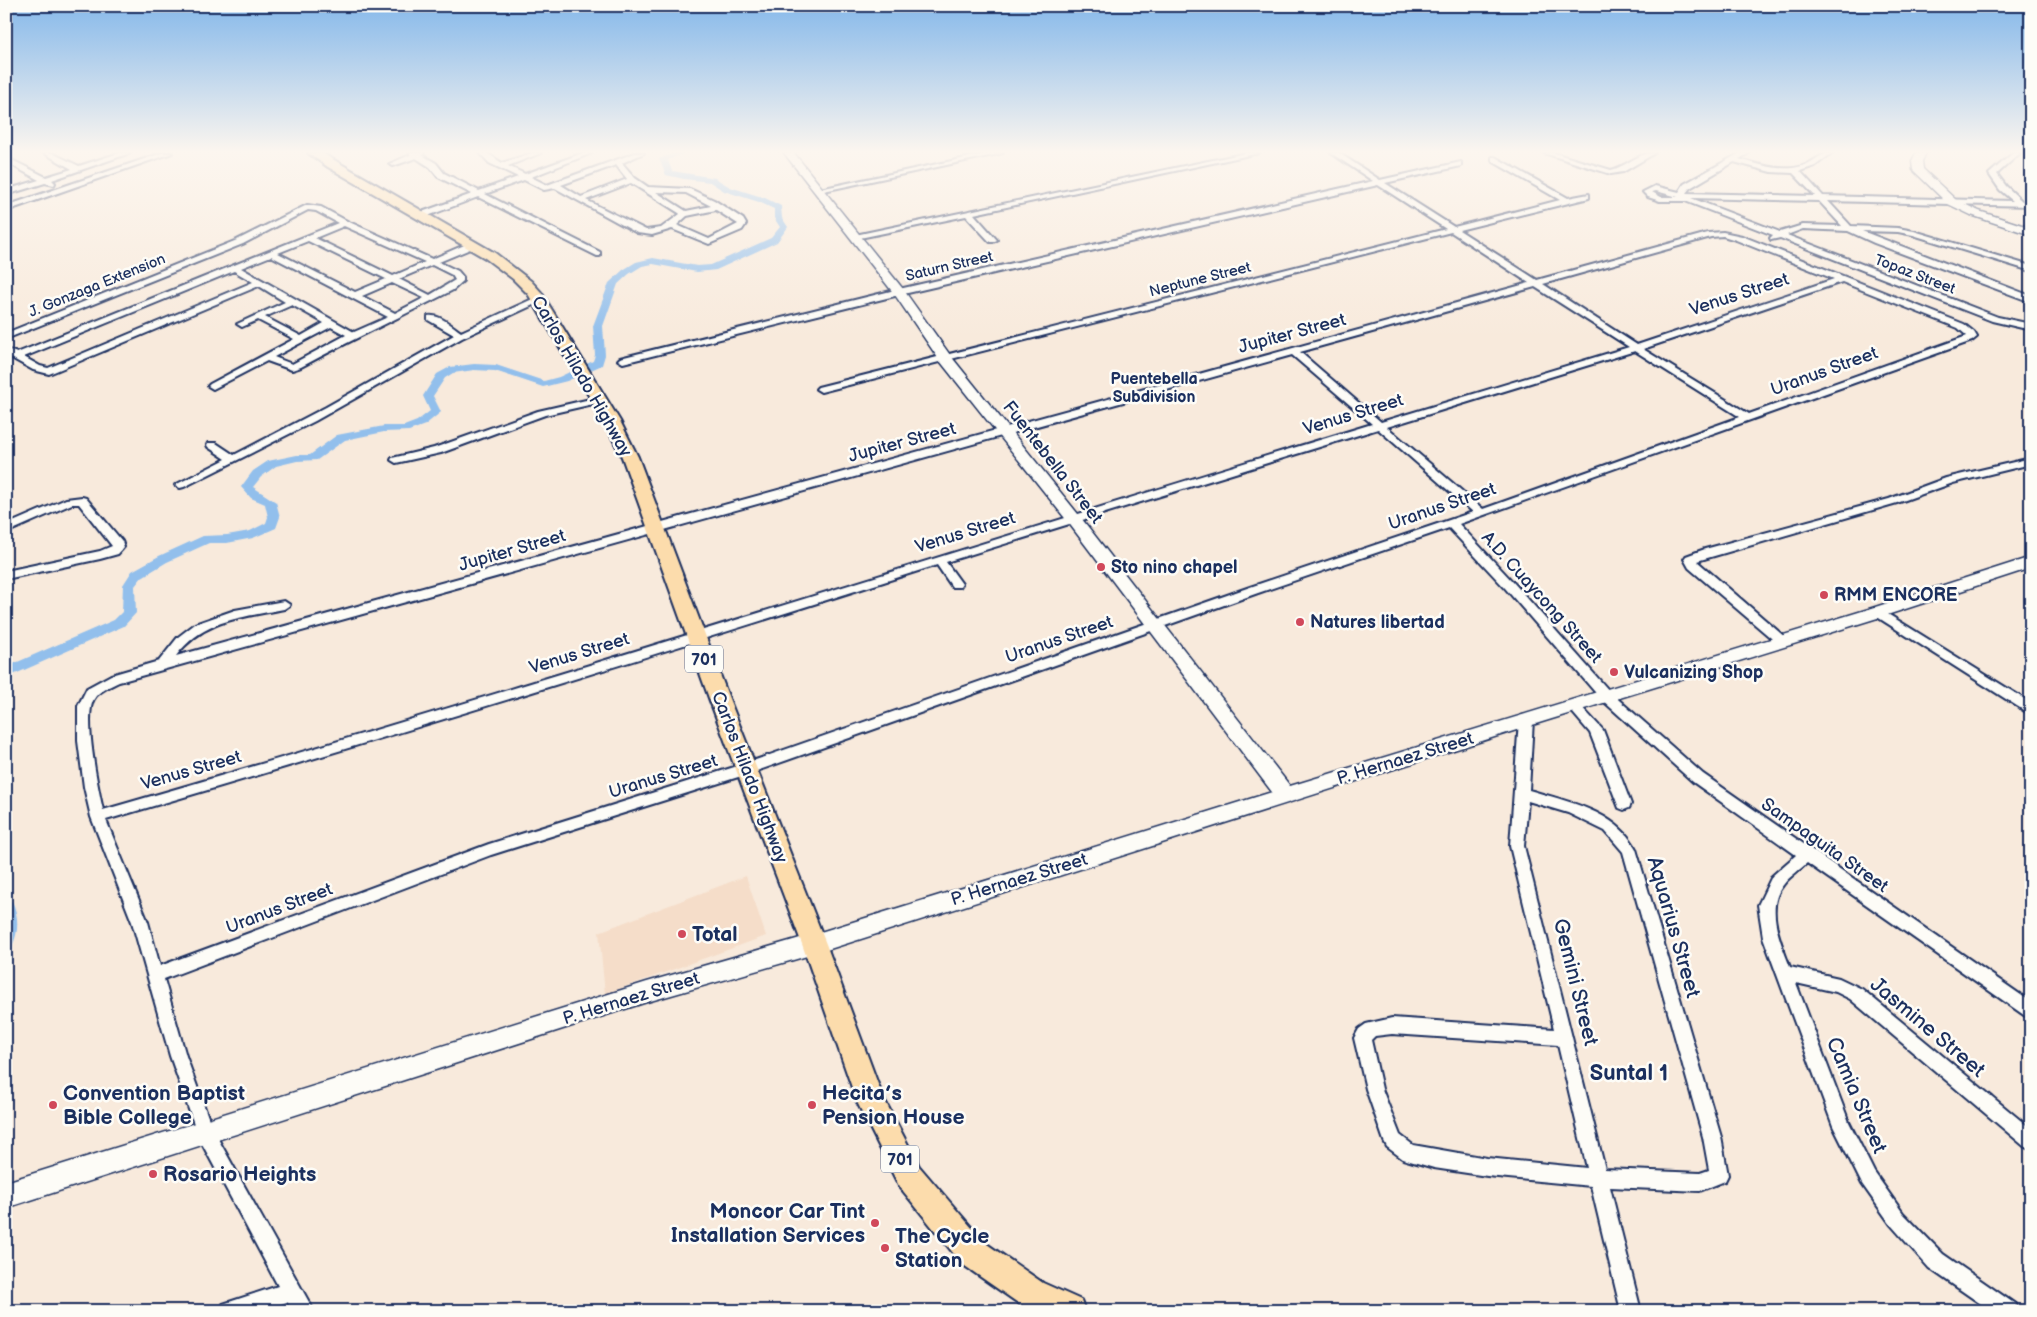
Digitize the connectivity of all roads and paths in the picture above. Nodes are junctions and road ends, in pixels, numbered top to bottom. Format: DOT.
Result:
graph roads {
  1 [pos="294,214"];
  2 [pos="328,214"];
  3 [pos="419,214"];
  4 [pos="426,214"];
  5 [pos="519,214"];
  6 [pos="607,214"];
  7 [pos="684,214"];
  8 [pos="730,214"];
  9 [pos="838,214"];
  10 [pos="961,214"];
  11 [pos="969,214"];
  12 [pos="1237,214"];
  13 [pos="1429,214"];
  14 [pos="1514,214"];
  15 [pos="1727,214"];
  16 [pos="1835,214"];
  17 [pos="1979,214"];
  18 [pos="422,216"];
  19 [pos="344,223"];
  20 [pos="673,226"];
  21 [pos="1848,228"];
  22 [pos="1453,230"];
  23 [pos="2031,232"];
  24 [pos="1778,236"];
  25 [pos="855,237"];
  26 [pos="309,238"];
  27 [pos="993,240"];
  28 [pos="472,245"];
  29 [pos="1759,246"];
  30 [pos="272,253"];
  31 [pos="597,254"];
  32 [pos="431,262"];
  33 [pos="234,268"];
  34 [pos="2031,269"];
  35 [pos="392,278"];
  36 [pos="1842,279"];
  37 [pos="259,283"];
  38 [pos="1538,284"];
  39 [pos="899,292"];
  40 [pos="354,296"];
  41 [pos="430,298"];
  42 [pos="539,299"];
  43 [pos="2031,299"];
  44 [pos="292,302"];
  45 [pos="394,316"];
  46 [pos="258,317"];
  47 [pos="431,318"];
  48 [pos="331,323"];
  49 [pos="242,324"];
  50 [pos="2031,327"];
  51 [pos="352,335"];
  52 [pos="6,336"];
  53 [pos="461,336"];
  54 [pos="302,340"];
  55 [pos="1636,348"];
  56 [pos="1293,351"];
  57 [pos="6,352"];
  58 [pos="18,356"];
  59 [pos="268,358"];
  60 [pos="945,358"];
  61 [pos="622,360"];
  62 [pos="213,386"];
  63 [pos="821,389"];
  64 [pos="600,400"];
  65 [pos="1749,418"];
  66 [pos="1381,426"];
  67 [pos="1006,432"];
  68 [pos="212,445"];
  69 [pos="234,459"];
  70 [pos="396,460"];
  71 [pos="2031,462"];
  72 [pos="180,485"];
  73 [pos="1481,513"];
  74 [pos="1074,518"];
  75 [pos="1450,523"];
  76 [pos="656,527"];
  77 [pos="6,529"];
  78 [pos="939,560"];
  79 [pos="2031,562"];
  80 [pos="6,575"];
  81 [pos="956,584"];
  82 [pos="284,605"];
  83 [pos="1878,612"];
  84 [pos="1155,625"];
  85 [pos="696,637"];
  86 [pos="1782,641"];
  87 [pos="162,666"];
  88 [pos="1606,696"];
  89 [pos="1573,706"];
  90 [pos="2031,710"];
  91 [pos="1526,720"];
  92 [pos="746,769"];
  93 [pos="1522,792"];
  94 [pos="1286,795"];
  95 [pos="1624,804"];
  96 [pos="98,817"];
  97 [pos="1806,855"];
  98 [pos="814,944"];
  99 [pos="1784,973"];
  100 [pos="156,975"];
  101 [pos="2031,1012"];
  102 [pos="1565,1038"];
  103 [pos="205,1132"];
  104 [pos="2031,1141"];
  105 [pos="1600,1178"];
  106 [pos="6,1196"];
  107 [pos="291,1291"];
  108 [pos="230,1311"];
  109 [pos="304,1311"];
  110 [pos="1070,1311"];
  111 [pos="1631,1311"];
  112 [pos="2008,1311"];
  1 -- 52 [label="street, J. Gonzaga Extension"];
  2 -- 19 [label="street, J. Gonzaga Extension"];
  3 -- 18 [label="main road, Carlos Hilado Highway / 701"];
  4 -- 18 [label="street"];
  5 -- 31 [label="street"];
  6 -- 20 [label="street"];
  7 -- 20 [label="street"];
  8 -- 20 [label="street"];
  9 -- 25 [label="main road, Fuentebella Street"];
  10 -- 25 [label="street"];
  11 -- 27 [label="street"];
  12 -- 39 [label="street, Saturn Street"];
  13 -- 22 [label="street"];
  14 -- 22 [label="street, Neptune Street"];
  15 -- 24 [label="street, Topaz Street"];
  16 -- 21 [label="street"];
  17 -- 23 [label="main road"];
  18 -- 28 [label="main road, Carlos Hilado Highway / 701"];
  19 -- 26 [label="street"];
  19 -- 32 [label="street"];
  21 -- 24 [label="street"];
  21 -- 34 [label="street"];
  21 -- 43 [label="street"];
  22 -- 38 [label="street"];
  22 -- 60 [label="street, Neptune Street"];
  24 -- 29 [label="street"];
  24 -- 50 [label="street, Topaz Street"];
  25 -- 39 [label="main road, Fuentebella Street"];
  26 -- 30 [label="street"];
  26 -- 35 [label="street"];
  28 -- 32 [label="street"];
  28 -- 42 [label="main road, Carlos Hilado Highway / 701"];
  29 -- 36 [label="street"];
  29 -- 38 [label="street, Jupiter Street"];
  30 -- 33 [label="street"];
  30 -- 40 [label="street"];
  32 -- 35 [label="street"];
  32 -- 41 [label="street"];
  33 -- 37 [label="street"];
  33 -- 58 [label="street"];
  35 -- 40 [label="street"];
  35 -- 41 [label="street"];
  36 -- 55 [label="street, Venus Street"];
  36 -- 65 [label="street, Uranus Street"];
  37 -- 44 [label="street"];
  37 -- 58 [label="street"];
  38 -- 55 [label="street"];
  38 -- 56 [label="street, Jupiter Street"];
  39 -- 60 [label="main road, Fuentebella Street"];
  39 -- 61 [label="street, Saturn Street"];
  40 -- 45 [label="street"];
  41 -- 45 [label="street"];
  42 -- 53 [label="street"];
  42 -- 64 [label="main road, Carlos Hilado Highway / 701"];
  44 -- 46 [label="street"];
  44 -- 48 [label="street"];
  45 -- 51 [label="street"];
  46 -- 49 [label="street"];
  46 -- 54 [label="street"];
  47 -- 53 [label="street"];
  48 -- 51 [label="street"];
  48 -- 54 [label="street"];
  51 -- 59 [label="street"];
  53 -- 69 [label="street"];
  54 -- 59 [label="street"];
  55 -- 65 [label="street"];
  55 -- 66 [label="street, Venus Street"];
  56 -- 66 [label="street"];
  56 -- 67 [label="street, Jupiter Street"];
  57 -- 58 [label="street"];
  59 -- 62 [label="street"];
  60 -- 63 [label="street, Neptune Street"];
  60 -- 67 [label="main road, Fuentebella Street"];
  64 -- 70 [label="street"];
  64 -- 76 [label="main road, Carlos Hilado Highway / 701"];
  65 -- 73 [label="street, Uranus Street"];
  66 -- 73 [label="street"];
  66 -- 74 [label="street, Venus Street"];
  67 -- 74 [label="main road, Fuentebella Street"];
  67 -- 76 [label="street, Jupiter Street"];
  68 -- 69 [label="street"];
  69 -- 72 [label="street"];
  71 -- 86 [label="street"];
  73 -- 75 [label="street, Uranus Street"];
  74 -- 78 [label="street, Venus Street"];
  74 -- 84 [label="main road, Fuentebella Street"];
  75 -- 84 [label="street, Uranus Street"];
  75 -- 88 [label="street, A.D. Cuaycong Street"];
  76 -- 85 [label="main road, Carlos Hilado Highway / 701"];
  76 -- 87 [label="street, Jupiter Street"];
  77 -- 80 [label="street"];
  78 -- 81 [label="street"];
  78 -- 85 [label="street, Venus Street"];
  79 -- 83 [label="main road, P. Hernaez Street"];
  82 -- 87 [label="street"];
  83 -- 86 [label="main road, P. Hernaez Street"];
  83 -- 90 [label="street"];
  84 -- 92 [label="street, Uranus Street"];
  84 -- 94 [label="main road, Fuentebella Street"];
  85 -- 92 [label="main road, Carlos Hilado Highway / 701"];
  85 -- 96 [label="street, Venus Street"];
  86 -- 88 [label="main road, P. Hernaez Street"];
  87 -- 96 [label="street, Jupiter Street"];
  88 -- 89 [label="main road, P. Hernaez Street"];
  88 -- 97 [label="street, Sampaguita Street"];
  89 -- 91 [label="main road, P. Hernaez Street"];
  89 -- 95 [label="street"];
  91 -- 93 [label="street, Gemini Street"];
  91 -- 94 [label="main road, P. Hernaez Street"];
  92 -- 98 [label="main road, Carlos Hilado Highway / 701"];
  92 -- 100 [label="street, Uranus Street"];
  93 -- 102 [label="street, Gemini Street"];
  93 -- 105 [label="street, Aquarius Street"];
  94 -- 98 [label="main road, P. Hernaez Street"];
  96 -- 100 [label="street"];
  97 -- 99 [label="street, Camia Street"];
  97 -- 101 [label="street, Sampaguita Street"];
  98 -- 103 [label="main road, P. Hernaez Street"];
  98 -- 110 [label="main road, Carlos Hilado Highway / 701"];
  99 -- 104 [label="street, Jasmine Street"];
  99 -- 112 [label="street, Camia Street"];
  100 -- 103 [label="street"];
  102 -- 105 [label="street, Gemini Street"];
  102 -- 105 [label="street"];
  103 -- 106 [label="main road, P. Hernaez Street"];
  103 -- 107 [label="street"];
  105 -- 111 [label="street, Gemini Street"];
  107 -- 108 [label="street"];
  107 -- 109 [label="street"];
}
